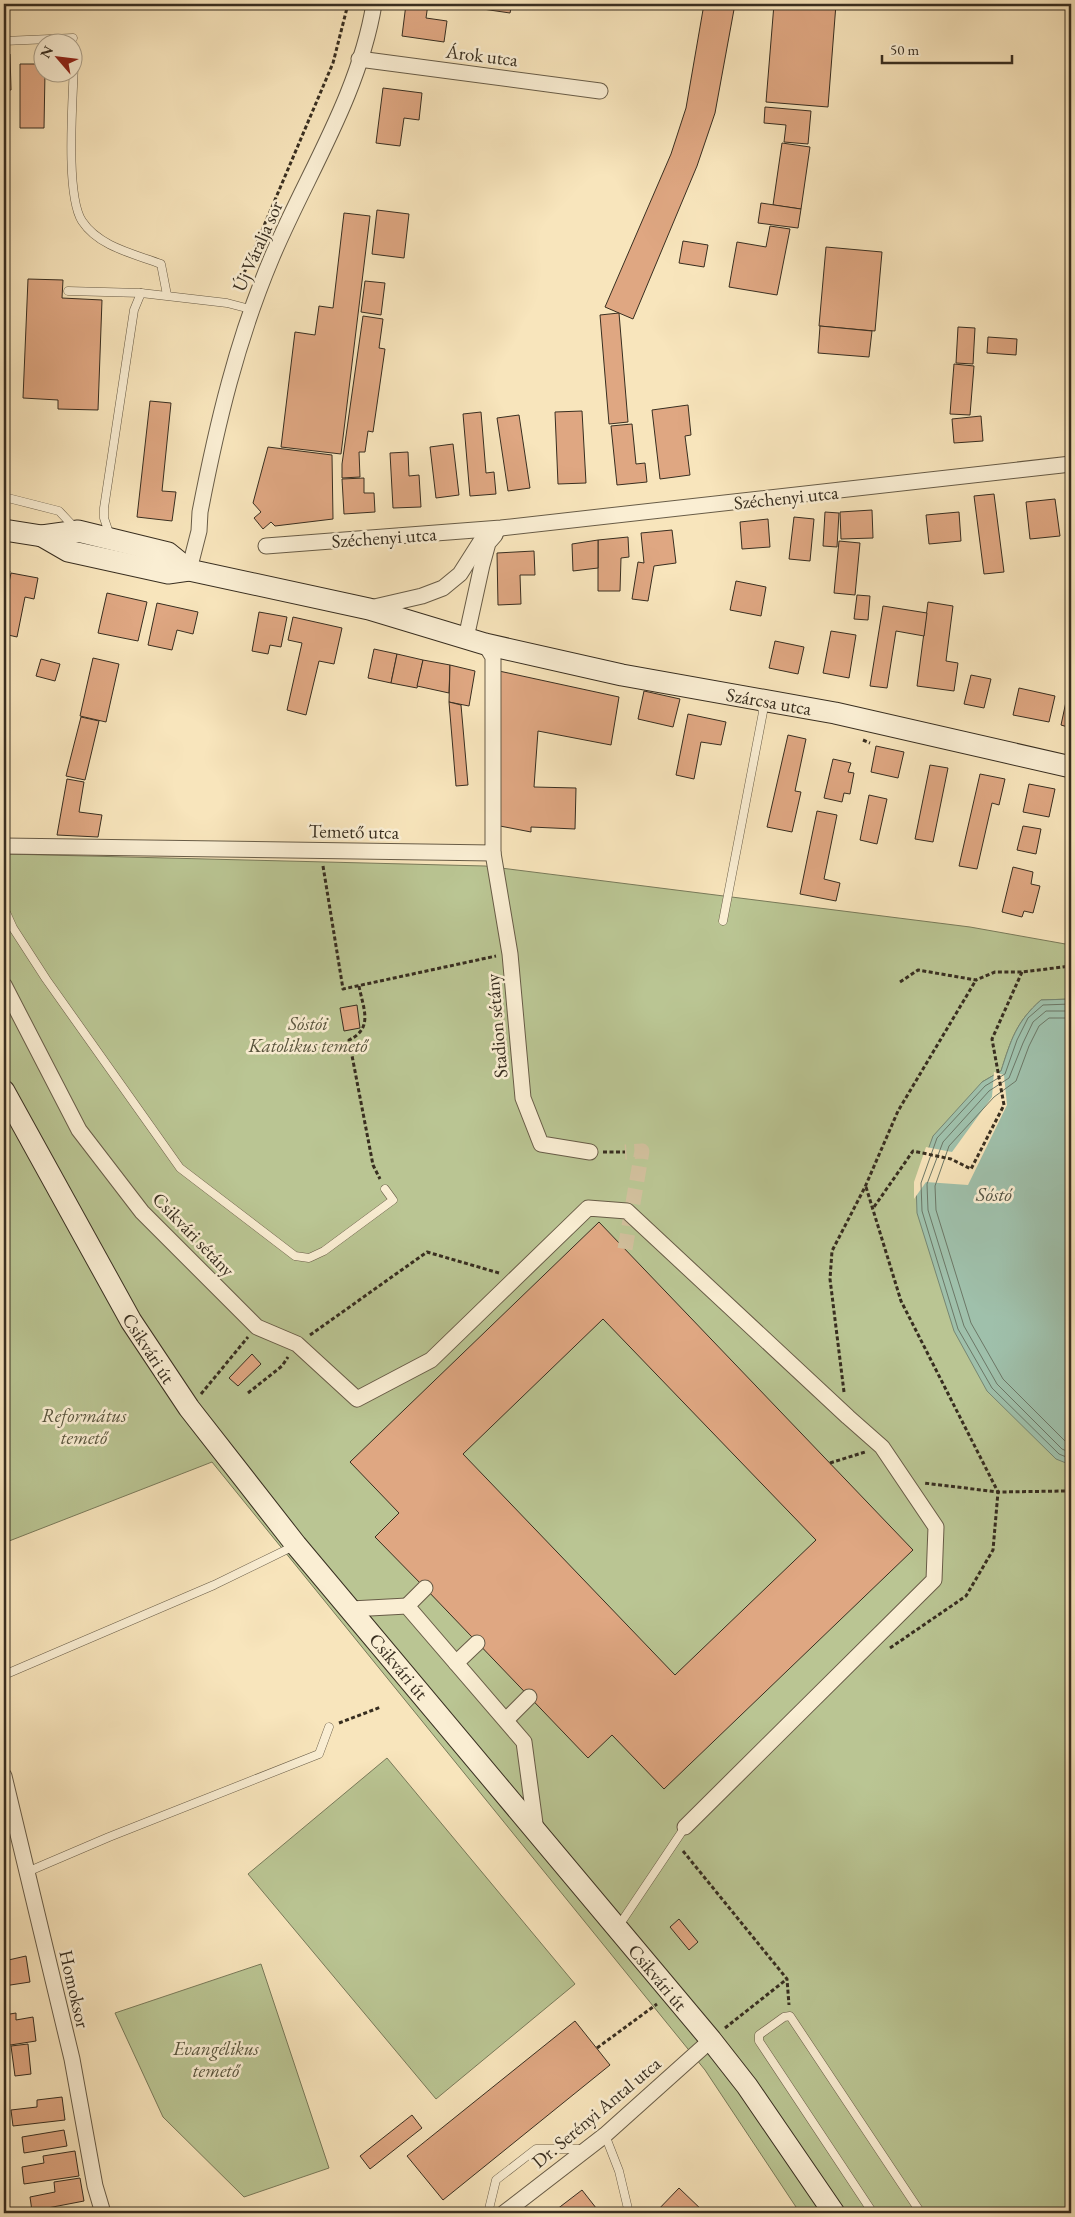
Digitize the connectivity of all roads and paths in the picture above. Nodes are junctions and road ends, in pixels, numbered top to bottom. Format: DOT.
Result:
graph roads {
  1 [pos="348,4"];
  2 [pos="374,4"];
  3 [pos="32,40"];
  4 [pos="4,42"];
  5 [pos="359,59"];
  6 [pos="74,82"];
  7 [pos="600,91"];
  8 [pos="244,274"];
  9 [pos="68,291"];
  10 [pos="141,293"];
  11 [pos="167,295"];
  12 [pos="250,309"];
  13 [pos="1071,464"];
  14 [pos="4,497"];
  15 [pos="104,508"];
  16 [pos="501,528"];
  17 [pos="4,530"];
  18 [pos="93,534"];
  19 [pos="42,536"];
  20 [pos="266,546"];
  21 [pos="189,570"];
  22 [pos="369,608"];
  23 [pos="476,641"];
  24 [pos="759,699"];
  25 [pos="1071,767"];
  26 [pos="4,846"];
  27 [pos="320,850"];
  28 [pos="493,853"];
  29 [pos="4,908"];
  30 [pos="723,921"];
  31 [pos="510,954"];
  32 [pos="1071,966"];
  33 [pos="1022,972"];
  34 [pos="976,980"];
  35 [pos="900,982"];
  36 [pos="4,985"];
  37 [pos="359,986"];
  38 [pos="4,1091"];
  39 [pos="590,1152"];
  40 [pos="625,1152"];
  41 [pos="865,1187"];
  42 [pos="386,1189"];
  43 [pos="874,1208"];
  44 [pos="517,1277"];
  45 [pos="257,1328"];
  46 [pos="297,1344"];
  47 [pos="248,1393"];
  48 [pos="189,1408"];
  49 [pos="848,1417"];
  50 [pos="882,1447"];
  51 [pos="830,1463"];
  52 [pos="906,1482"];
  53 [pos="1069,1490"];
  54 [pos="998,1492"];
  55 [pos="1071,1495"];
  56 [pos="296,1546"];
  57 [pos="425,1588"];
  58 [pos="407,1606"];
  59 [pos="351,1609"];
  60 [pos="477,1643"];
  61 [pos="886,1651"];
  62 [pos="456,1663"];
  63 [pos="4,1675"];
  64 [pos="529,1697"];
  65 [pos="381,1707"];
  66 [pos="506,1720"];
  67 [pos="329,1727"];
  68 [pos="4,1776"];
  69 [pos="685,1827"];
  70 [pos="536,1831"];
  71 [pos="675,1841"];
  72 [pos="27,1872"];
  73 [pos="617,1928"];
  74 [pos="788,1979"];
  75 [pos="672,1993"];
  76 [pos="790,2016"];
  77 [pos="710,2040"];
  78 [pos="597,2048"];
  79 [pos="605,2135"];
  80 [pos="586,2149"];
  81 [pos="103,2213"];
  82 [pos="488,2213"];
  83 [pos="504,2213"];
  84 [pos="629,2213"];
  85 [pos="834,2213"];
  86 [pos="873,2213"];
  87 [pos="921,2213"];
  1 -- 8 [label="path"];
  2 -- 5 [label="street, Új Váralja sor"];
  3 -- 4 [label="lane"];
  5 -- 7 [label="street, Árok utca"];
  5 -- 12 [label="street, Új Váralja sor"];
  6 -- 11 [label="lane"];
  9 -- 10 [label="lane"];
  10 -- 11 [label="lane"];
  10 -- 15 [label="lane"];
  11 -- 12 [label="lane"];
  12 -- 21 [label="street, Új Váralja sor"];
  13 -- 16 [label="street, Széchenyi utca"];
  14 -- 18 [label="lane"];
  15 -- 18 [label="lane"];
  15 -- 18 [label="lane"];
  16 -- 20 [label="street, Széchenyi utca"];
  16 -- 22 [label="street, Széchenyi utca"];
  16 -- 23 [label="street"];
  17 -- 19 [label="street, Széchenyi utca"];
  18 -- 19 [label="street, Széchenyi utca"];
  18 -- 21 [label="street, Széchenyi utca"];
  19 -- 21 [label="street, Széchenyi utca"];
  21 -- 22 [label="street, Széchenyi utca"];
  22 -- 23 [label="street, Széchenyi utca"];
  23 -- 24 [label="street, Szárcsa utca"];
  23 -- 28 [label="street"];
  24 -- 25 [label="street, Szárcsa utca"];
  24 -- 30 [label="lane"];
  26 -- 27 [label="street, Temető utca"];
  27 -- 28 [label="street, Temető utca"];
  27 -- 37 [label="path"];
  28 -- 31 [label="street, Stadion sétány"];
  29 -- 42 [label="lane"];
  31 -- 37 [label="path"];
  31 -- 39 [label="street, Stadion sétány"];
  32 -- 33 [label="path"];
  33 -- 34 [label="path"];
  33 -- 43 [label="path"];
  34 -- 35 [label="path"];
  34 -- 41 [label="path"];
  36 -- 45 [label="street, Csikvári sétány"];
  37 -- 42 [label="path"];
  38 -- 48 [label="street, Csikvári út"];
  39 -- 40 [label="path"];
  41 -- 43 [label="path"];
  41 -- 49 [label="path"];
  43 -- 54 [label="path"];
  44 -- 46 [label="path"];
  44 -- 46 [label="street, Csikvári sétány"];
  44 -- 49 [label="street"];
  45 -- 46 [label="street, Csikvári sétány"];
  45 -- 48 [label="path"];
  46 -- 47 [label="path"];
  48 -- 56 [label="street, Csikvári út"];
  49 -- 50 [label="street"];
  50 -- 51 [label="path"];
  50 -- 52 [label="street"];
  52 -- 54 [label="path"];
  52 -- 69 [label="street"];
  53 -- 54 [label="path"];
  53 -- 55 [label="path"];
  54 -- 61 [label="path"];
  56 -- 59 [label="street, Csikvári út"];
  56 -- 63 [label="lane"];
  57 -- 58 [label="street"];
  58 -- 59 [label="street"];
  58 -- 62 [label="street"];
  59 -- 70 [label="street, Csikvári út"];
  60 -- 62 [label="street"];
  62 -- 66 [label="street"];
  64 -- 66 [label="street"];
  65 -- 67 [label="path"];
  66 -- 70 [label="street"];
  67 -- 72 [label="lane"];
  68 -- 72 [label="street, Homoksor"];
  69 -- 71 [label="lane"];
  70 -- 73 [label="street, Csikvári út"];
  71 -- 73 [label="lane"];
  71 -- 74 [label="path"];
  72 -- 81 [label="street, Homoksor"];
  73 -- 75 [label="street, Csikvári út"];
  74 -- 76 [label="path"];
  74 -- 77 [label="path"];
  75 -- 77 [label="street, Csikvári út"];
  75 -- 78 [label="path"];
  76 -- 86 [label="lane"];
  76 -- 87 [label="lane"];
  77 -- 79 [label="street, Dr. Serényi Antal utca"];
  77 -- 85 [label="street, Csikvári út"];
  79 -- 80 [label="street, Dr. Serényi Antal utca"];
  79 -- 84 [label="lane"];
  80 -- 82 [label="lane"];
  80 -- 83 [label="street, Dr. Serényi Antal utca"];
}
